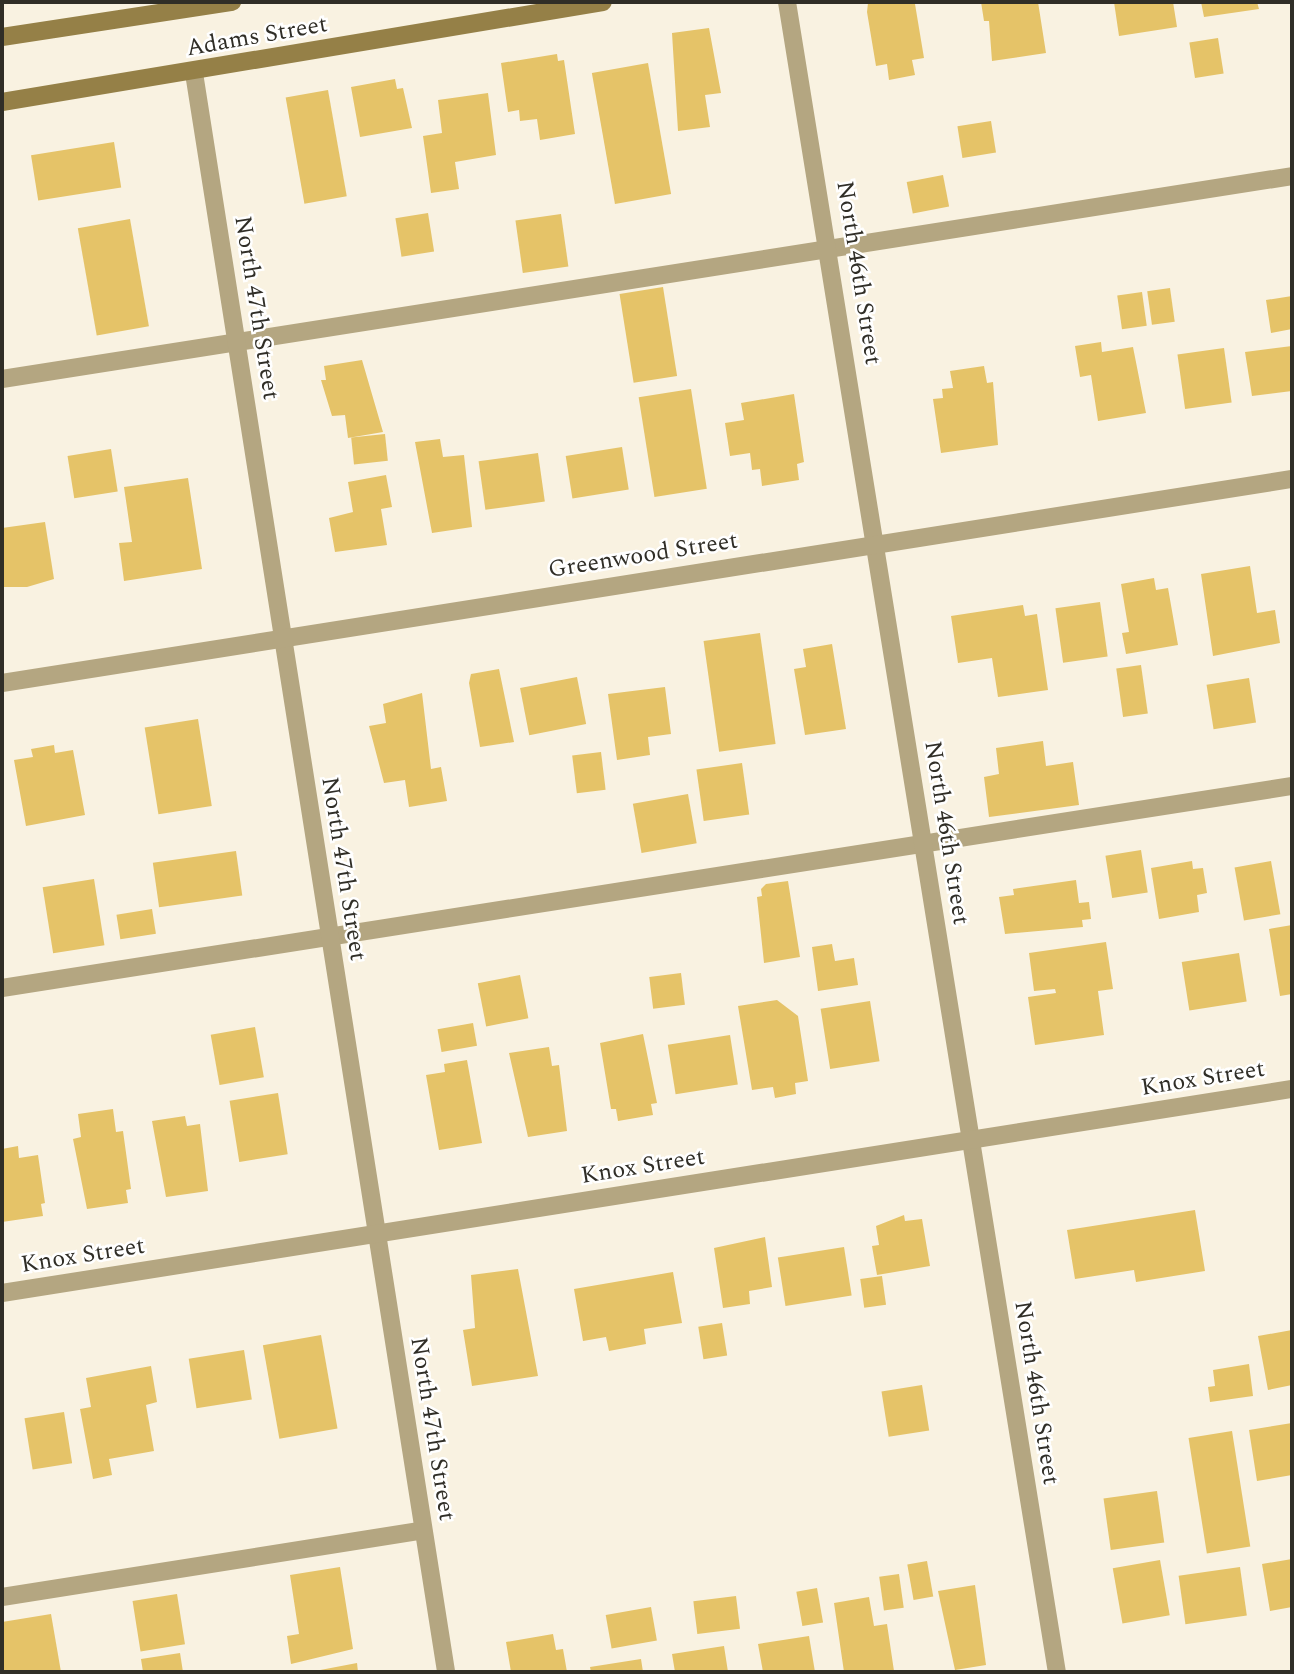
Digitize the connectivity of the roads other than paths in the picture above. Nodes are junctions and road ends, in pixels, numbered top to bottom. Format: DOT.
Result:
graph roads {
  1 [pos="232,2"];
  2 [pos="603,2"];
  3 [pos="787,2"];
  4 [pos="2,37"];
  5 [pos="194,73"];
  6 [pos="2,102"];
  7 [pos="1292,176"];
  8 [pos="830,250"];
  9 [pos="237,342"];
  10 [pos="2,379"];
  11 [pos="1292,479"];
  12 [pos="877,543"];
  13 [pos="282,639"];
  14 [pos="2,683"];
  15 [pos="1292,786"];
  16 [pos="923,843"];
  17 [pos="329,936"];
  18 [pos="2,988"];
  19 [pos="1292,1090"];
  20 [pos="971,1141"];
  21 [pos="375,1234"];
  22 [pos="2,1293"];
  23 [pos="424,1530"];
  24 [pos="2,1597"];
  25 [pos="446,1672"];
  26 [pos="1057,1672"];
  1 -- 4 [label="main road, Adams Street"];
  2 -- 5 [label="main road, Adams Street"];
  3 -- 8 [label="street, North 46th Street"];
  5 -- 6 [label="main road, Adams Street"];
  5 -- 9 [label="street, North 47th Street"];
  7 -- 8 [label="street"];
  8 -- 9 [label="street"];
  8 -- 12 [label="street, North 46th Street"];
  9 -- 10 [label="street"];
  9 -- 13 [label="street, North 47th Street"];
  11 -- 12 [label="street, Greenwood Street"];
  12 -- 13 [label="street, Greenwood Street"];
  12 -- 16 [label="street, North 46th Street"];
  13 -- 14 [label="street, Greenwood Street"];
  13 -- 17 [label="street, North 47th Street"];
  15 -- 16 [label="street"];
  16 -- 17 [label="street"];
  16 -- 20 [label="street, North 46th Street"];
  17 -- 18 [label="street"];
  17 -- 21 [label="street, North 47th Street"];
  19 -- 20 [label="street, Knox Street"];
  20 -- 21 [label="street, Knox Street"];
  20 -- 26 [label="street, North 46th Street"];
  21 -- 22 [label="street, Knox Street"];
  21 -- 23 [label="street, North 47th Street"];
  23 -- 24 [label="street"];
  23 -- 25 [label="street, North 47th Street"];
}
